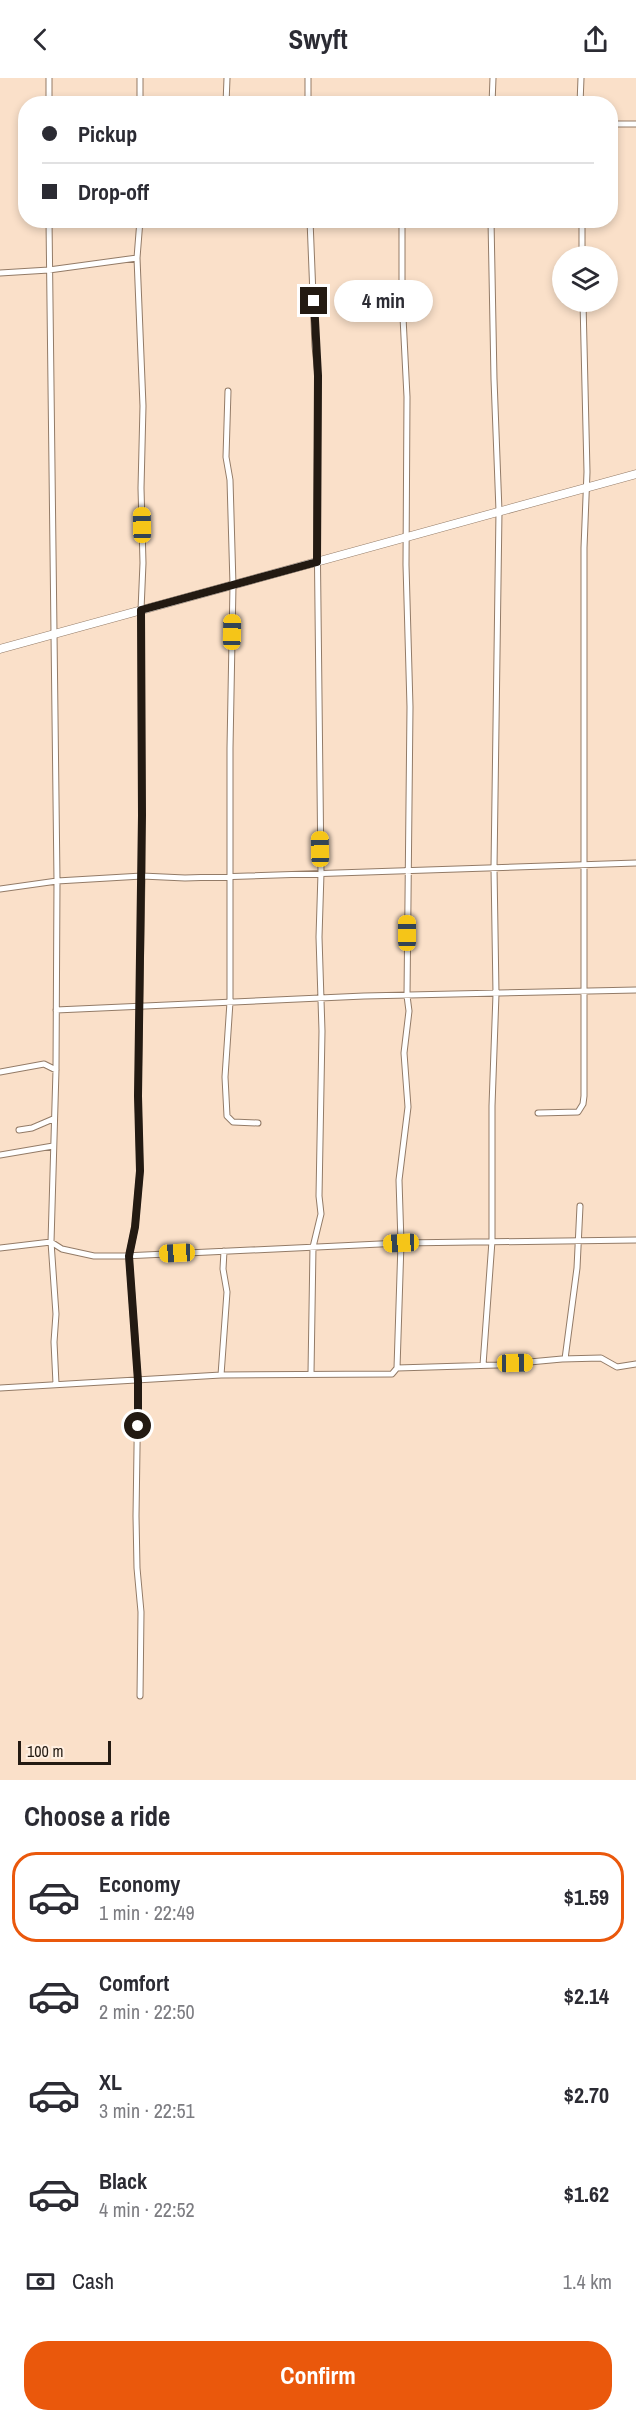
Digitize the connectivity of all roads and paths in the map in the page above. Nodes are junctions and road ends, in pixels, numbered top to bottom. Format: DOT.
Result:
graph roads {
  1 [pos="49,78"];
  2 [pos="140,78"];
  3 [pos="227,78"];
  4 [pos="308,78"];
  5 [pos="493,78"];
  6 [pos="581,78"];
  7 [pos="49,96"];
  8 [pos="140,96"];
  9 [pos="226,96"];
  10 [pos="308,96"];
  11 [pos="492,96"];
  12 [pos="580,96"];
  13 [pos="618,124"];
  14 [pos="636,124"];
  15 [pos="49,228"];
  16 [pos="139,228"];
  17 [pos="310,228"];
  18 [pos="402,228"];
  19 [pos="491,228"];
  20 [pos="582,228"];
  21 [pos="582,246"];
  22 [pos="137,258"];
  23 [pos="49,270"];
  24 [pos="0,273"];
  25 [pos="583,312"];
  26 [pos="228,391"];
  27 [pos="636,474"];
  28 [pos="587,489"];
  29 [pos="500,511"];
  30 [pos="407,537"];
  31 [pos="317,562"];
  32 [pos="233,585"];
  33 [pos="141,610"];
  34 [pos="53,634"];
  35 [pos="0,649"];
  36 [pos="636,863"];
  37 [pos="584,865"];
  38 [pos="494,868"];
  39 [pos="407,870"];
  40 [pos="321,873"];
  41 [pos="142,876"];
  42 [pos="230,876"];
  43 [pos="57,881"];
  44 [pos="0,889"];
  45 [pos="583,990"];
  46 [pos="636,990"];
  47 [pos="496,994"];
  48 [pos="407,996"];
  49 [pos="321,999"];
  50 [pos="230,1002"];
  51 [pos="140,1006"];
  52 [pos="56,1010"];
  53 [pos="56,1070"];
  54 [pos="0,1072"];
  55 [pos="538,1113"];
  56 [pos="53,1119"];
  57 [pos="258,1123"];
  58 [pos="19,1130"];
  59 [pos="53,1146"];
  60 [pos="0,1155"];
  61 [pos="580,1206"];
  62 [pos="579,1240"];
  63 [pos="636,1240"];
  64 [pos="492,1241"];
  65 [pos="51,1242"];
  66 [pos="401,1243"];
  67 [pos="313,1247"];
  68 [pos="0,1248"];
  69 [pos="224,1251"];
  70 [pos="129,1256"];
  71 [pos="565,1359"];
  72 [pos="636,1364"];
  73 [pos="483,1365"];
  74 [pos="397,1368"];
  75 [pos="311,1373"];
  76 [pos="222,1375"];
  77 [pos="138,1381"];
  78 [pos="56,1384"];
  79 [pos="0,1388"];
  80 [pos="140,1696"];
  1 -- 7 [label="street"];
  2 -- 8 [label="street"];
  3 -- 9 [label="street"];
  4 -- 10 [label="street"];
  5 -- 11 [label="street"];
  6 -- 12 [label="street"];
  13 -- 14 [label="street"];
  15 -- 23 [label="street"];
  16 -- 22 [label="street"];
  17 -- 31 [label="street"];
  18 -- 30 [label="street"];
  19 -- 29 [label="street"];
  20 -- 21 [label="street"];
  22 -- 23 [label="street"];
  22 -- 33 [label="street"];
  23 -- 24 [label="street"];
  23 -- 34 [label="street"];
  25 -- 28 [label="street"];
  26 -- 32 [label="street"];
  27 -- 28 [label="street"];
  28 -- 29 [label="street"];
  28 -- 37 [label="street"];
  29 -- 30 [label="street"];
  29 -- 38 [label="street"];
  30 -- 31 [label="street"];
  30 -- 39 [label="street"];
  31 -- 32 [label="street"];
  31 -- 40 [label="street"];
  32 -- 33 [label="street"];
  32 -- 42 [label="street"];
  33 -- 34 [label="street"];
  33 -- 41 [label="street"];
  34 -- 35 [label="street"];
  34 -- 43 [label="street"];
  36 -- 37 [label="street"];
  37 -- 38 [label="street"];
  37 -- 45 [label="street"];
  38 -- 39 [label="street"];
  38 -- 47 [label="street"];
  39 -- 40 [label="street"];
  39 -- 48 [label="street"];
  40 -- 42 [label="street"];
  40 -- 49 [label="street"];
  41 -- 42 [label="street"];
  41 -- 43 [label="street"];
  41 -- 51 [label="street"];
  42 -- 50 [label="street"];
  43 -- 44 [label="street"];
  43 -- 52 [label="street"];
  45 -- 46 [label="street"];
  45 -- 47 [label="street"];
  45 -- 55 [label="street"];
  47 -- 48 [label="street"];
  47 -- 64 [label="street"];
  48 -- 49 [label="street"];
  48 -- 66 [label="street"];
  49 -- 50 [label="street"];
  49 -- 67 [label="street"];
  50 -- 51 [label="street"];
  50 -- 57 [label="street"];
  51 -- 52 [label="street"];
  51 -- 70 [label="street"];
  52 -- 53 [label="street"];
  53 -- 54 [label="street"];
  53 -- 56 [label="street"];
  56 -- 58 [label="street"];
  56 -- 59 [label="street"];
  59 -- 60 [label="street"];
  59 -- 65 [label="street"];
  61 -- 62 [label="street"];
  62 -- 63 [label="street"];
  62 -- 64 [label="street"];
  62 -- 71 [label="street"];
  64 -- 66 [label="street"];
  64 -- 73 [label="street"];
  65 -- 68 [label="street"];
  65 -- 70 [label="street"];
  65 -- 78 [label="street"];
  66 -- 67 [label="street"];
  66 -- 74 [label="street"];
  67 -- 69 [label="street"];
  67 -- 75 [label="street"];
  69 -- 70 [label="street"];
  69 -- 76 [label="street"];
  70 -- 77 [label="street"];
  71 -- 72 [label="street"];
  71 -- 73 [label="street"];
  73 -- 74 [label="street"];
  74 -- 75 [label="street"];
  75 -- 76 [label="street"];
  76 -- 77 [label="street"];
  77 -- 78 [label="street"];
  77 -- 80 [label="street"];
  78 -- 79 [label="street"];
}
